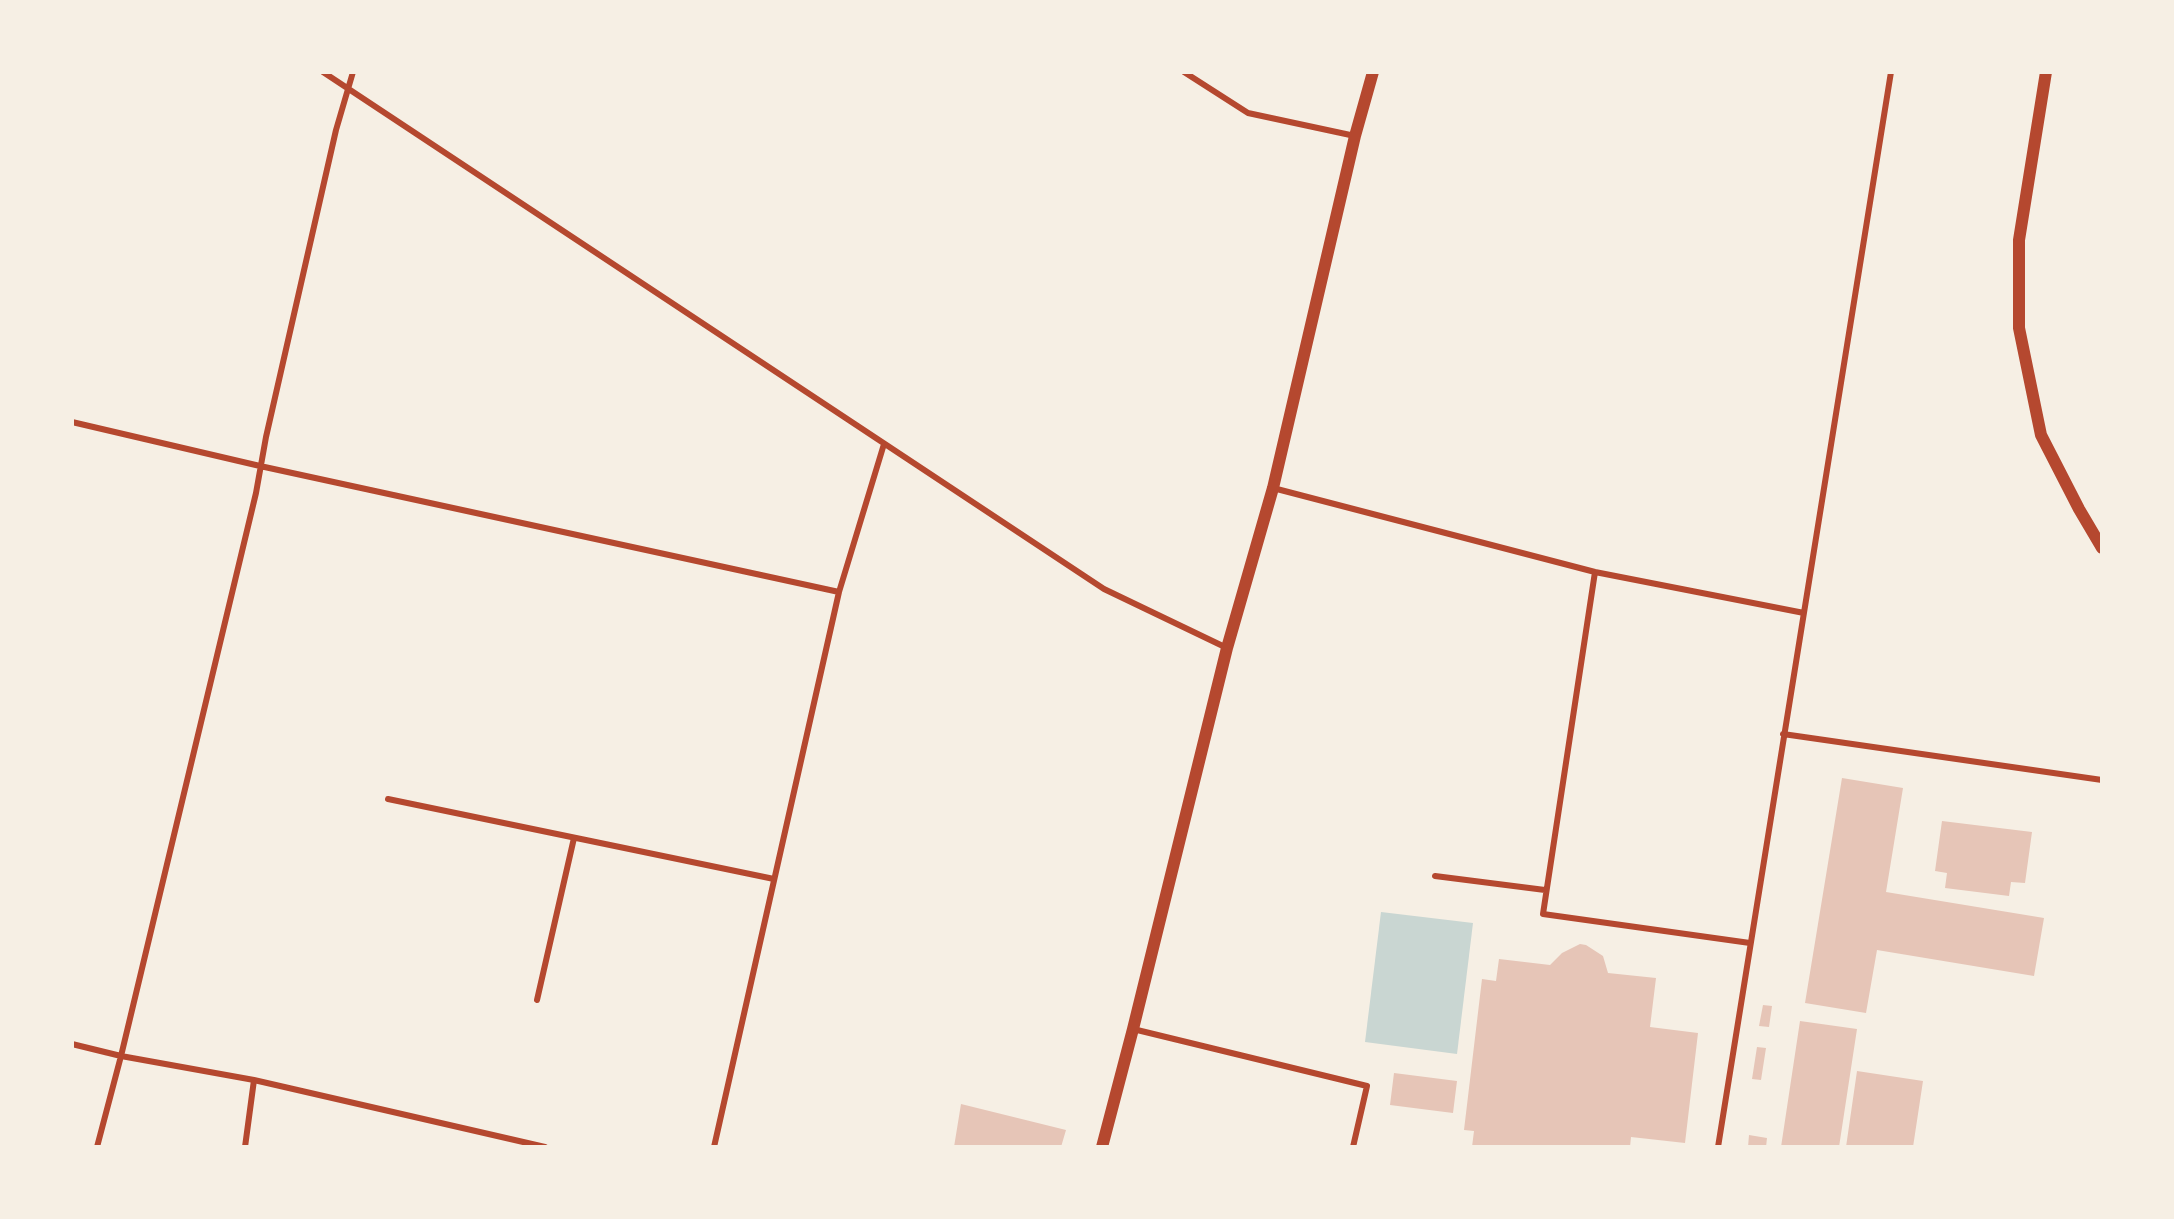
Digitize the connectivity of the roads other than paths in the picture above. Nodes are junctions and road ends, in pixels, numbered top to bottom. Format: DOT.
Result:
graph roads {
  1 [pos="323,72"];
  2 [pos="353,72"];
  3 [pos="1184,72"];
  4 [pos="1373,72"];
  5 [pos="1891,72"];
  6 [pos="2046,72"];
  7 [pos="348,89"];
  8 [pos="1355,136"];
  9 [pos="72,422"];
  10 [pos="884,444"];
  11 [pos="260,466"];
  12 [pos="1273,488"];
  13 [pos="2102,548"];
  14 [pos="1595,572"];
  15 [pos="839,592"];
  16 [pos="1804,614"];
  17 [pos="1227,648"];
  18 [pos="1783,734"];
  19 [pos="2102,780"];
  20 [pos="388,799"];
  21 [pos="574,837"];
  22 [pos="1434,876"];
  23 [pos="774,879"];
  24 [pos="1545,890"];
  25 [pos="1750,943"];
  26 [pos="537,1000"];
  27 [pos="1133,1029"];
  28 [pos="72,1044"];
  29 [pos="121,1056"];
  30 [pos="254,1080"];
  31 [pos="97,1147"];
  32 [pos="245,1147"];
  33 [pos="545,1147"];
  34 [pos="714,1147"];
  35 [pos="1102,1147"];
  36 [pos="1353,1147"];
  37 [pos="1718,1147"];
  1 -- 7 [label="street"];
  2 -- 7 [label="street"];
  3 -- 8 [label="street"];
  4 -- 8 [label="main road"];
  5 -- 16 [label="street"];
  6 -- 13 [label="main road"];
  7 -- 10 [label="street"];
  7 -- 11 [label="street"];
  8 -- 12 [label="main road"];
  9 -- 11 [label="street"];
  10 -- 15 [label="street"];
  10 -- 17 [label="street"];
  11 -- 15 [label="street"];
  11 -- 29 [label="street"];
  12 -- 14 [label="street"];
  12 -- 17 [label="main road"];
  14 -- 16 [label="street"];
  14 -- 24 [label="street"];
  15 -- 23 [label="street"];
  16 -- 18 [label="street"];
  17 -- 27 [label="main road"];
  18 -- 19 [label="street"];
  18 -- 25 [label="street"];
  20 -- 21 [label="street"];
  21 -- 23 [label="street"];
  21 -- 26 [label="street"];
  22 -- 24 [label="street"];
  23 -- 34 [label="street"];
  24 -- 25 [label="street"];
  25 -- 37 [label="street"];
  27 -- 35 [label="main road"];
  27 -- 36 [label="street"];
  28 -- 29 [label="street"];
  29 -- 30 [label="street"];
  29 -- 31 [label="street"];
  30 -- 32 [label="street"];
  30 -- 33 [label="street"];
}
